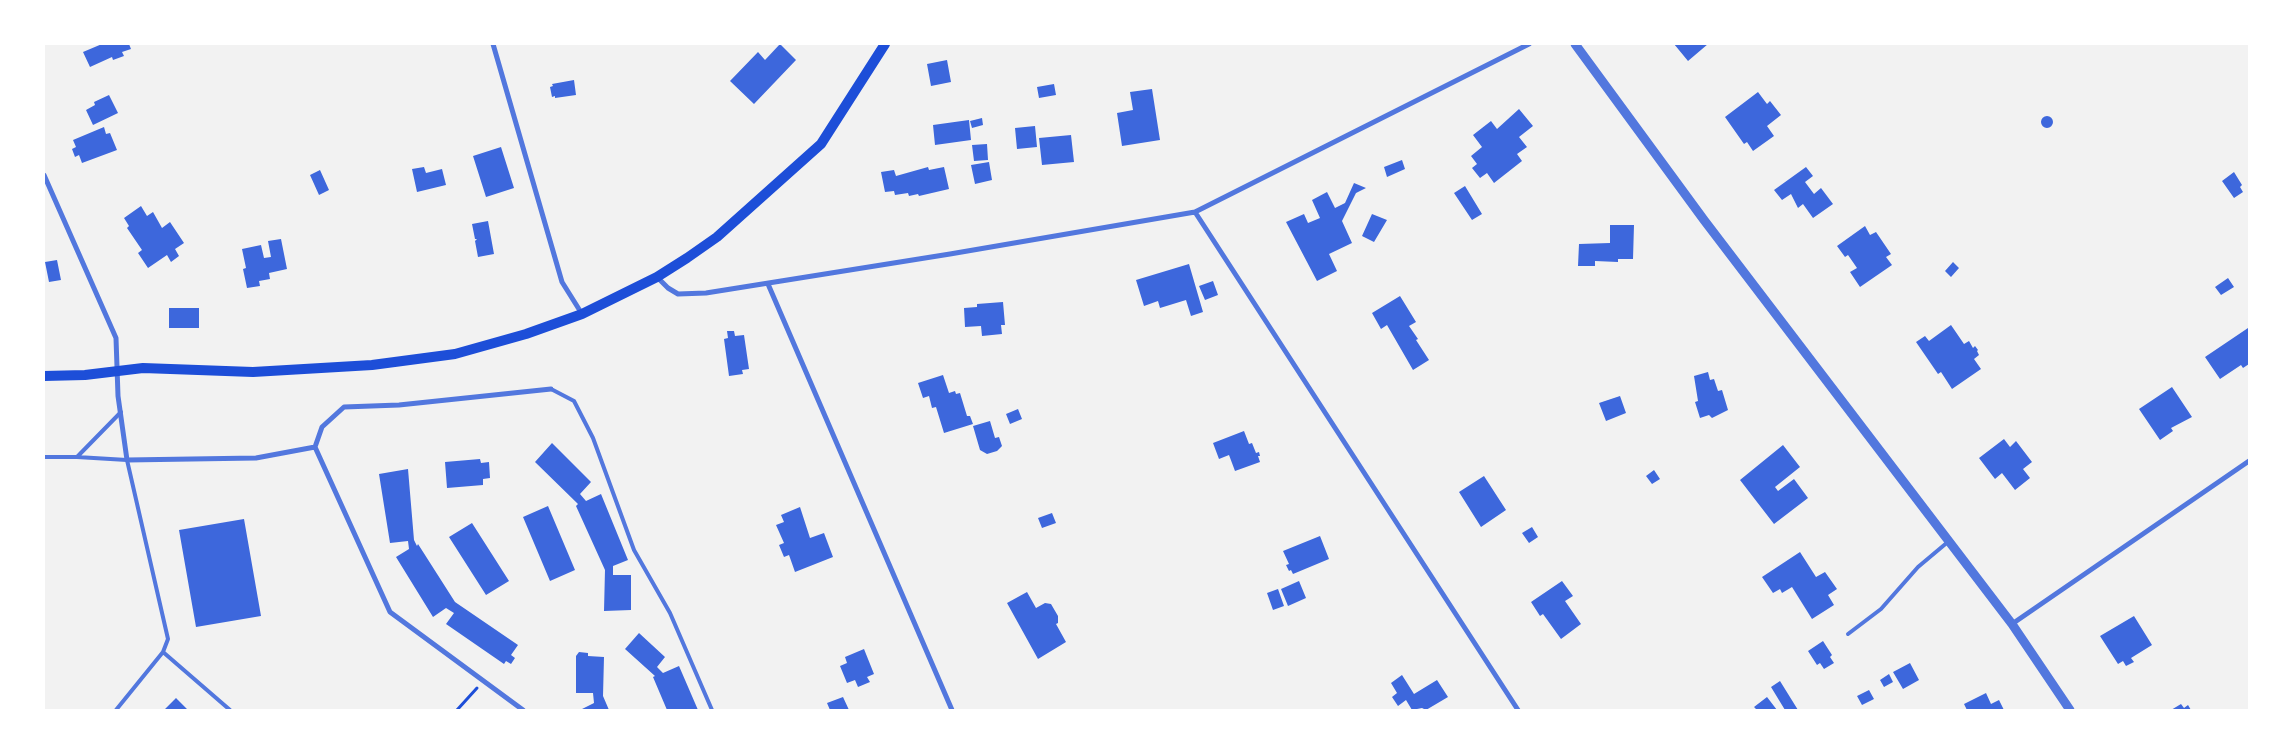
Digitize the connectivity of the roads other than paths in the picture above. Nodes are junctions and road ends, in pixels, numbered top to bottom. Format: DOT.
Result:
graph roads {
  1 [pos="493,44"];
  2 [pos="885,44"];
  3 [pos="1529,44"];
  4 [pos="1575,44"];
  5 [pos="44,175"];
  6 [pos="1195,212"];
  7 [pos="657,277"];
  8 [pos="768,284"];
  9 [pos="582,314"];
  10 [pos="118,370"];
  11 [pos="44,376"];
  12 [pos="551,389"];
  13 [pos="121,412"];
  14 [pos="315,447"];
  15 [pos="44,457"];
  16 [pos="77,457"];
  17 [pos="127,460"];
  18 [pos="2249,460"];
  19 [pos="1949,542"];
  20 [pos="2012,624"];
  21 [pos="1848,634"];
  22 [pos="164,652"];
  23 [pos="116,710"];
  24 [pos="230,710"];
  25 [pos="524,710"];
  26 [pos="712,710"];
  27 [pos="952,710"];
  28 [pos="1518,710"];
  29 [pos="2070,710"];
  1 -- 9 [label="street"];
  2 -- 7 [label="main road"];
  3 -- 6 [label="street"];
  4 -- 19 [label="street"];
  5 -- 10 [label="street"];
  6 -- 8 [label="street"];
  6 -- 28 [label="street"];
  7 -- 8 [label="street"];
  7 -- 9 [label="main road"];
  8 -- 27 [label="street"];
  9 -- 10 [label="main road"];
  10 -- 11 [label="main road"];
  10 -- 13 [label="street"];
  12 -- 14 [label="street"];
  12 -- 26 [label="lane"];
  13 -- 16 [label="lane"];
  13 -- 17 [label="street"];
  14 -- 17 [label="street"];
  14 -- 25 [label="street"];
  15 -- 16 [label="lane"];
  16 -- 17 [label="lane"];
  17 -- 22 [label="lane"];
  18 -- 20 [label="street"];
  19 -- 20 [label="street"];
  19 -- 21 [label="lane"];
  20 -- 29 [label="street"];
  22 -- 23 [label="lane"];
  22 -- 24 [label="lane"];
}
